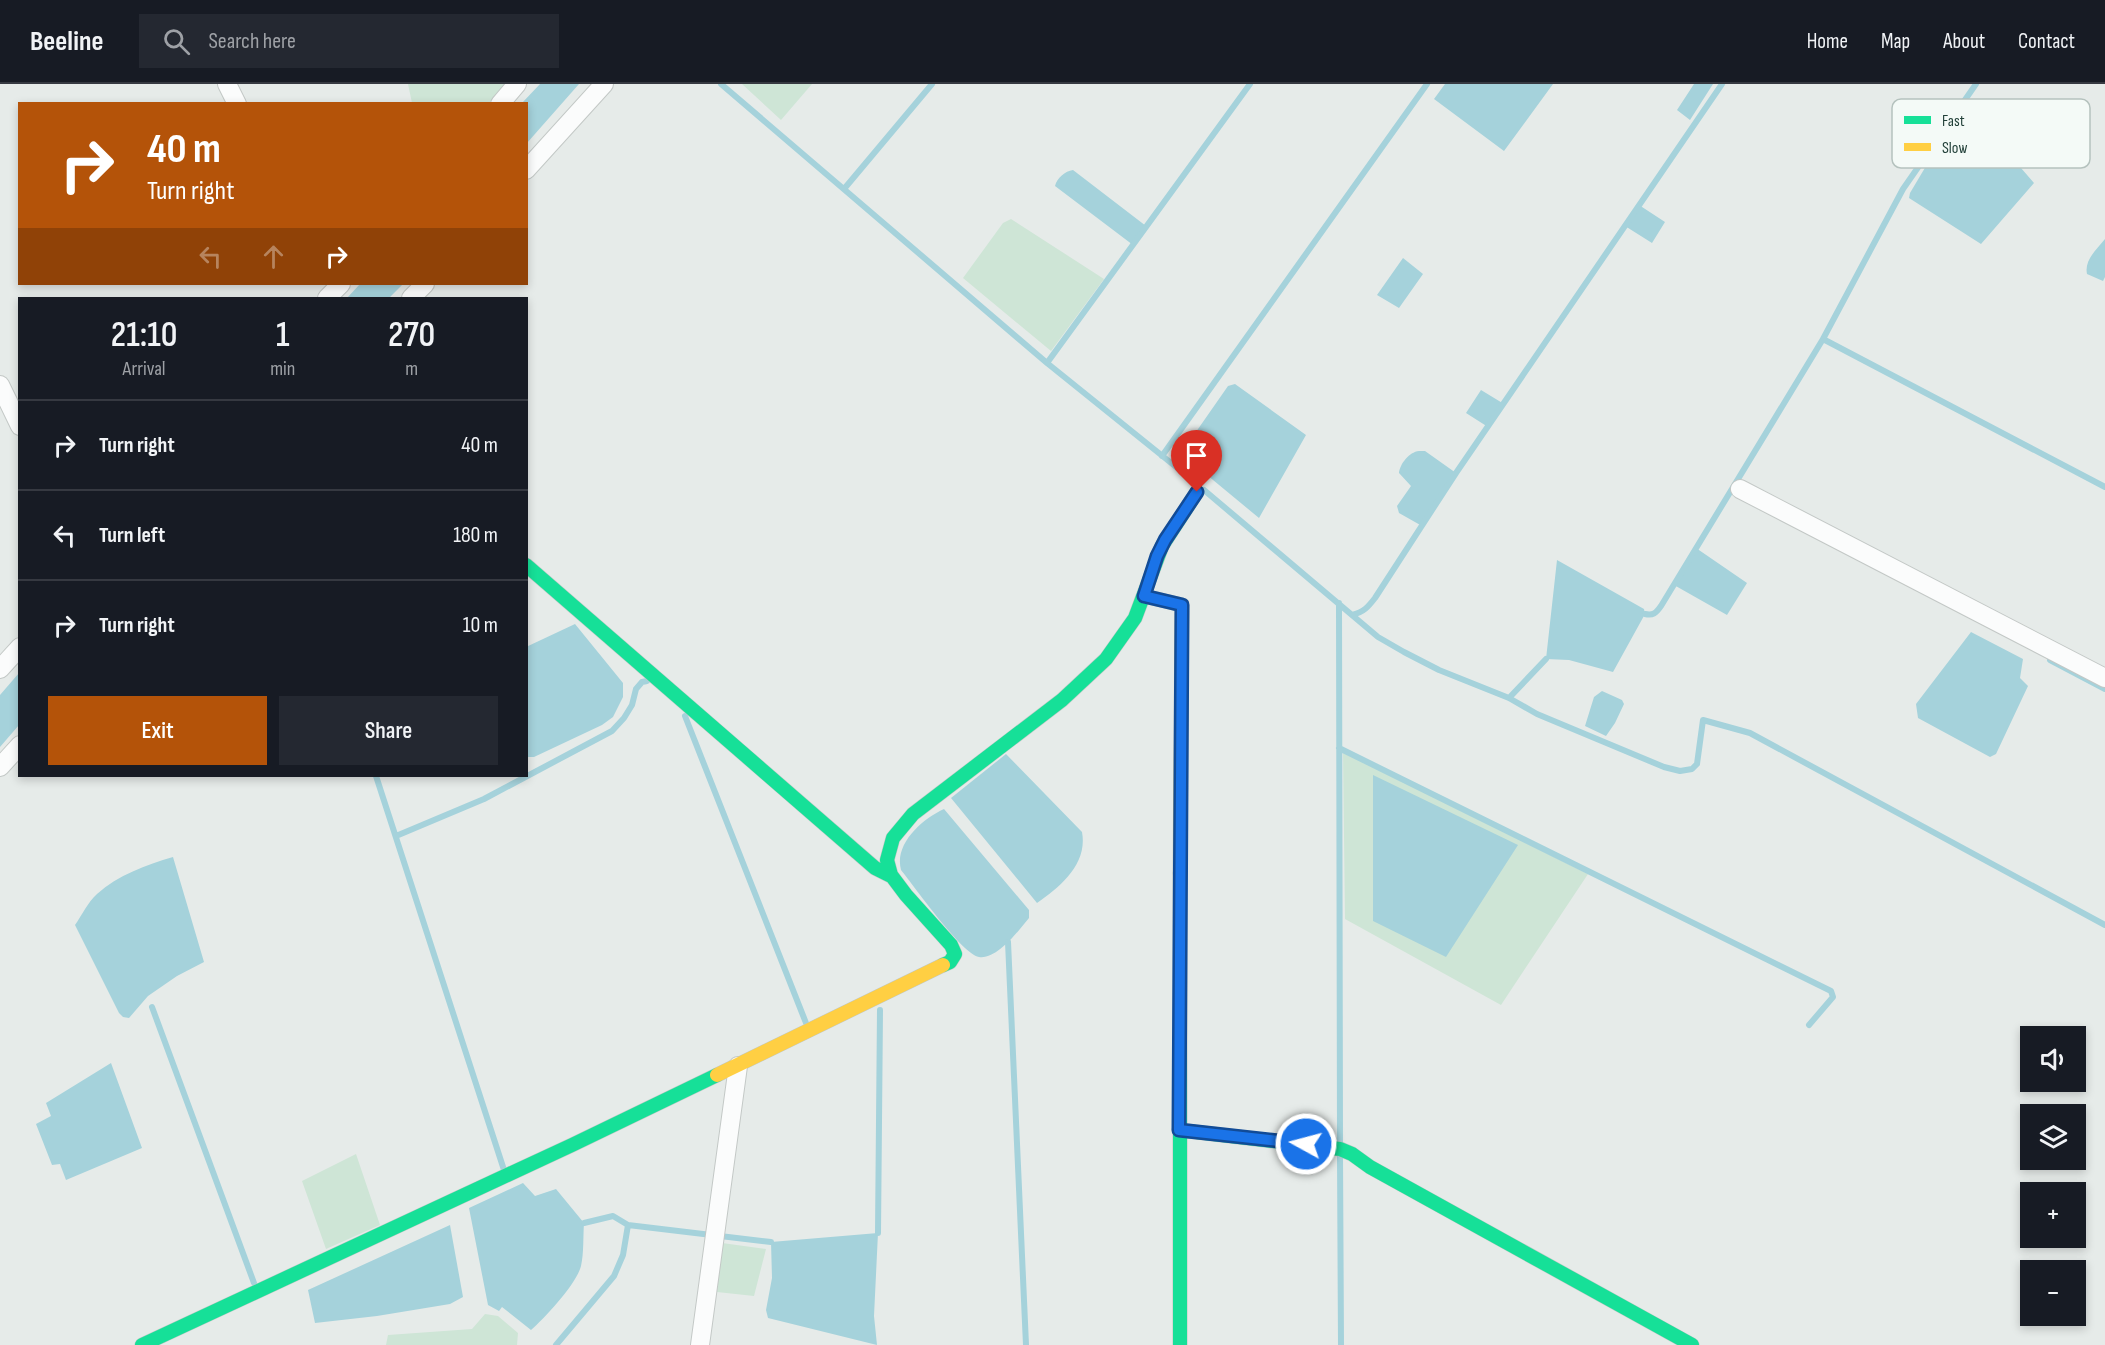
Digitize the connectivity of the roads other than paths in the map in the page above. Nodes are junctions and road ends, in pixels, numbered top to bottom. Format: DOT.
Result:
graph roads {
  1 [pos="227,84"];
  2 [pos="517,84"];
  3 [pos="604,84"];
  4 [pos="236,102"];
  5 [pos="502,102"];
  6 [pos="528,168"];
  7 [pos="424,285"];
  8 [pos="412,297"];
  9 [pos="0,385"];
  10 [pos="18,422"];
  11 [pos="1740,489"];
  12 [pos="1197,492"];
  13 [pos="528,567"];
  14 [pos="1144,596"];
  15 [pos="18,648"];
  16 [pos="0,669"];
  17 [pos="2105,678"];
  18 [pos="18,747"];
  19 [pos="0,767"];
  20 [pos="891,876"];
  21 [pos="738,1066"];
  22 [pos="1179,1130"];
  23 [pos="142,1345"];
  24 [pos="700,1345"];
  25 [pos="1180,1345"];
  26 [pos="1692,1345"];
  1 -- 4 [label="street"];
  2 -- 5 [label="street"];
  3 -- 6 [label="street"];
  7 -- 8 [label="street"];
  9 -- 10 [label="street"];
  11 -- 17 [label="street"];
  12 -- 14 [label="street"];
  13 -- 20 [label="street"];
  14 -- 20 [label="street"];
  14 -- 22 [label="street"];
  15 -- 16 [label="street"];
  18 -- 19 [label="street"];
  20 -- 21 [label="street"];
  21 -- 23 [label="street"];
  21 -- 24 [label="street"];
  22 -- 25 [label="street"];
  22 -- 26 [label="street"];
}
